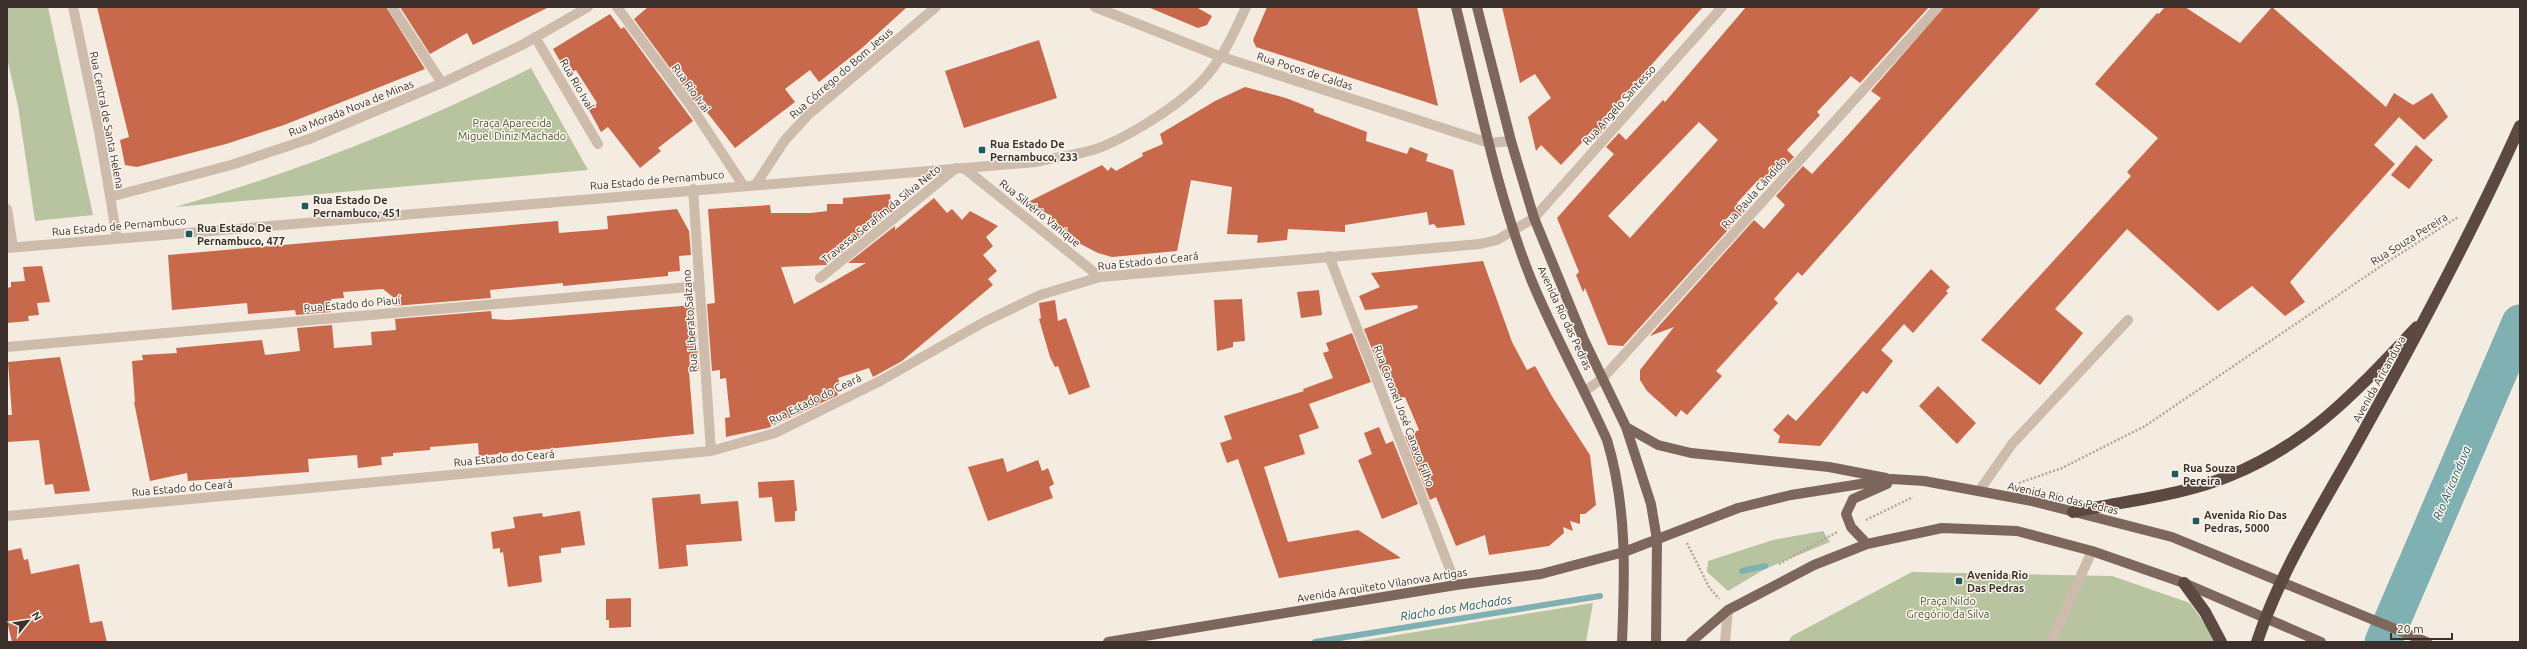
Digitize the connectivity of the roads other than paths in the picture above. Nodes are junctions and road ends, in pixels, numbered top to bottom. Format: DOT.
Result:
graph roads {
  1 [pos="73,7"];
  2 [pos="392,7"];
  3 [pos="588,7"];
  4 [pos="617,7"];
  5 [pos="936,7"];
  6 [pos="1095,7"];
  7 [pos="1246,7"];
  8 [pos="1456,7"];
  9 [pos="1477,7"];
  10 [pos="1722,7"];
  11 [pos="1938,7"];
  12 [pos="535,37"];
  13 [pos="1219,56"];
  14 [pos="442,84"];
  15 [pos="2520,126"];
  16 [pos="1511,142"];
  17 [pos="1490,143"];
  18 [pos="598,144"];
  19 [pos="960,168"];
  20 [pos="756,184"];
  21 [pos="743,185"];
  22 [pos="693,189"];
  23 [pos="110,197"];
  24 [pos="7,209"];
  25 [pos="1534,218"];
  26 [pos="1515,230"];
  27 [pos="117,238"];
  28 [pos="10,247"];
  29 [pos="1329,256"];
  30 [pos="1100,277"];
  31 [pos="820,278"];
  32 [pos="700,286"];
  33 [pos="2429,315"];
  34 [pos="2128,320"];
  35 [pos="7,347"];
  36 [pos="1603,378"];
  37 [pos="1585,391"];
  38 [pos="1626,427"];
  39 [pos="711,451"];
  40 [pos="1894,480"];
  41 [pos="1979,491"];
  42 [pos="2073,512"];
  43 [pos="7,516"];
  44 [pos="1657,540"];
  45 [pos="1867,544"];
  46 [pos="2092,551"];
  47 [pos="1624,552"];
  48 [pos="2281,580"];
  49 [pos="2184,583"];
  50 [pos="1456,585"];
  51 [pos="1728,610"];
  52 [pos="2265,617"];
  53 [pos="2425,641"];
  54 [pos="1108,642"];
  55 [pos="1622,642"];
  56 [pos="1656,642"];
  57 [pos="1691,642"];
  58 [pos="1725,642"];
  59 [pos="2052,642"];
  60 [pos="2221,642"];
  61 [pos="2257,642"];
  62 [pos="2321,642"];
  1 -- 23 [label="street, Rua Central de Santa Helena"];
  2 -- 14 [label="street"];
  3 -- 12 [label="street, Rua Morada Nova de Minas"];
  4 -- 21 [label="street, Rua Rio Ivai"];
  5 -- 20 [label="street, Rua Córrego do Bom Jesus"];
  6 -- 13 [label="street, Rua Poços de Caldas"];
  7 -- 13 [label="street, Rua Estado de Pernambuco"];
  8 -- 17 [label="main road, Avenida Rio das Pedras"];
  9 -- 16 [label="main road, Avenida Rio das Pedras"];
  10 -- 25 [label="street, Rua Angelo Santesso"];
  11 -- 36 [label="street, Rua Paula Cândido"];
  12 -- 14 [label="street, Rua Morada Nova de Minas"];
  12 -- 18 [label="street, Rua Rio Ivaí"];
  13 -- 17 [label="street, Rua Poços de Caldas"];
  13 -- 19 [label="street, Rua Estado de Pernambuco"];
  14 -- 23 [label="street, Rua Morada Nova de Minas"];
  15 -- 33 [label="highway, Avenida Aricanduva"];
  16 -- 17 [label="street, Rua Poços de Caldas"];
  16 -- 25 [label="main road, Avenida Rio das Pedras"];
  17 -- 26 [label="main road, Avenida Rio das Pedras"];
  19 -- 20 [label="street, Rua Estado de Pernambuco"];
  19 -- 30 [label="street, Rua Silvério Vanique"];
  19 -- 31 [label="street, Travessa Serafim da Silva Neto"];
  20 -- 21 [label="street, Rua Estado de Pernambuco"];
  21 -- 22 [label="street, Rua Estado de Pernambuco"];
  22 -- 27 [label="street, Rua Estado de Pernambuco"];
  22 -- 32 [label="street, Rua Liberato Salzano"];
  23 -- 27 [label="street, Rua Central de Santa Helena"];
  24 -- 28 [label="street"];
  25 -- 26 [label="street, Rua Estado do Ceará"];
  25 -- 36 [label="main road, Avenida Rio das Pedras"];
  26 -- 29 [label="street, Rua Estado do Ceará"];
  26 -- 37 [label="main road, Avenida Rio das Pedras"];
  27 -- 28 [label="street, Rua Estado de Pernambuco"];
  29 -- 30 [label="street, Rua Estado do Ceará"];
  29 -- 50 [label="street, Rua Coronel José Canavo Filho"];
  30 -- 39 [label="street, Rua Estado do Ceará"];
  32 -- 35 [label="street, Rua Estado do Piauí"];
  32 -- 39 [label="street, Rua Liberato Salzano"];
  33 -- 42 [label="highway"];
  33 -- 48 [label="highway, Avenida Aricanduva"];
  34 -- 41 [label="street"];
  36 -- 37 [label="street, Rua Paula Cândido"];
  36 -- 38 [label="main road, Avenida Rio das Pedras"];
  37 -- 47 [label="main road, Avenida Rio das Pedras"];
  38 -- 40 [label="main road"];
  38 -- 44 [label="main road, Avenida Rio das Pedras"];
  39 -- 43 [label="street, Rua Estado do Ceará"];
  40 -- 41 [label="main road, Avenida Rio das Pedras"];
  40 -- 44 [label="main road, Avenida Rio das Pedras"];
  40 -- 45 [label="main road"];
  41 -- 42 [label="main road, Avenida Rio das Pedras"];
  42 -- 48 [label="main road, Avenida Rio das Pedras"];
  44 -- 47 [label="main road, Avenida Arquiteto Vilanova Artigas"];
  44 -- 56 [label="main road, Avenida Rio das Pedras"];
  45 -- 46 [label="main road"];
  45 -- 51 [label="main road"];
  46 -- 49 [label="main road"];
  46 -- 59 [label="street"];
  47 -- 50 [label="main road, Avenida Arquiteto Vilanova Artigas"];
  47 -- 55 [label="main road, Avenida Rio das Pedras"];
  48 -- 52 [label="highway, Avenida Aricanduva"];
  48 -- 53 [label="main road, Avenida Rio das Pedras"];
  49 -- 52 [label="main road"];
  49 -- 60 [label="highway"];
  50 -- 54 [label="main road, Avenida Arquiteto Vilanova Artigas"];
  51 -- 57 [label="main road"];
  51 -- 58 [label="street"];
  52 -- 61 [label="highway, Avenida Aricanduva"];
  52 -- 62 [label="main road"];
}
